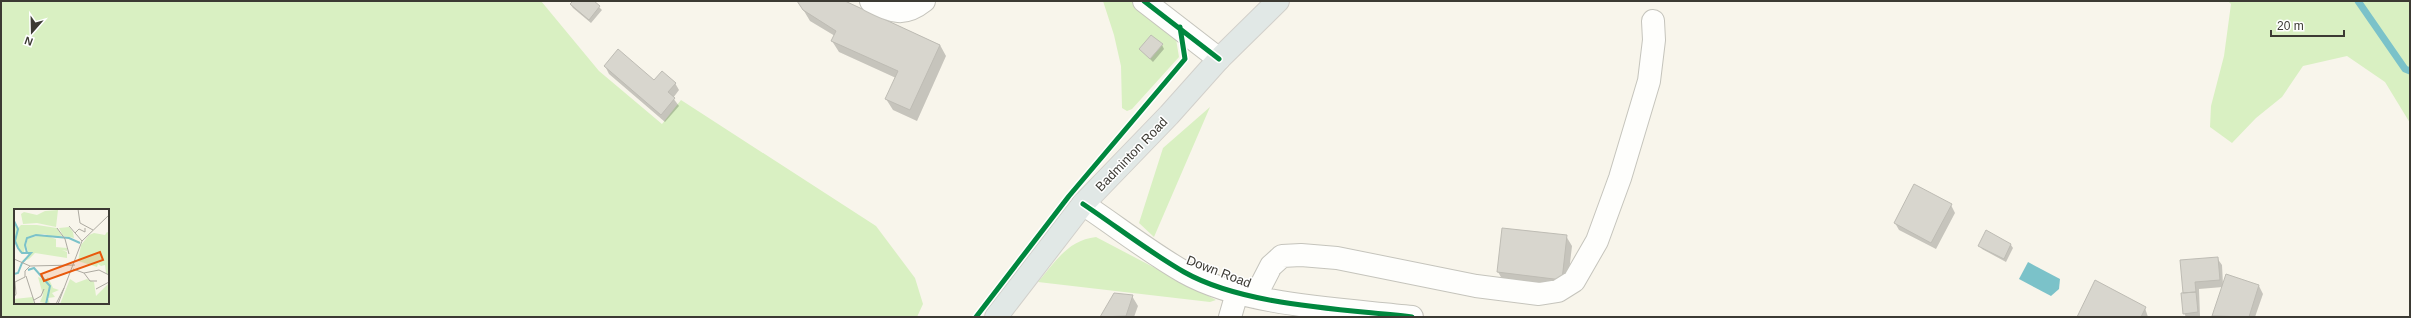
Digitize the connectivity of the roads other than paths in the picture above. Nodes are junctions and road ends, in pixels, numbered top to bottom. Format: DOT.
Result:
graph roads {
  1 [pos="872,1"];
  2 [pos="924,1"];
  3 [pos="1144,1"];
  4 [pos="1278,1"];
  5 [pos="1653,21"];
  6 [pos="1219,59"];
  7 [pos="1083,204"];
  8 [pos="1246,295"];
  9 [pos="996,317"];
  10 [pos="1230,317"];
  11 [pos="1412,317"];
  1 -- 2 [label="street"];
  3 -- 6 [label="street"];
  4 -- 6 [label="main road, Badminton Road"];
  5 -- 8 [label="street"];
  6 -- 7 [label="main road, Badminton Road"];
  7 -- 8 [label="street, Down Road"];
  7 -- 9 [label="main road, Badminton Road"];
  8 -- 10 [label="street"];
  8 -- 11 [label="street, Down Road"];
}
